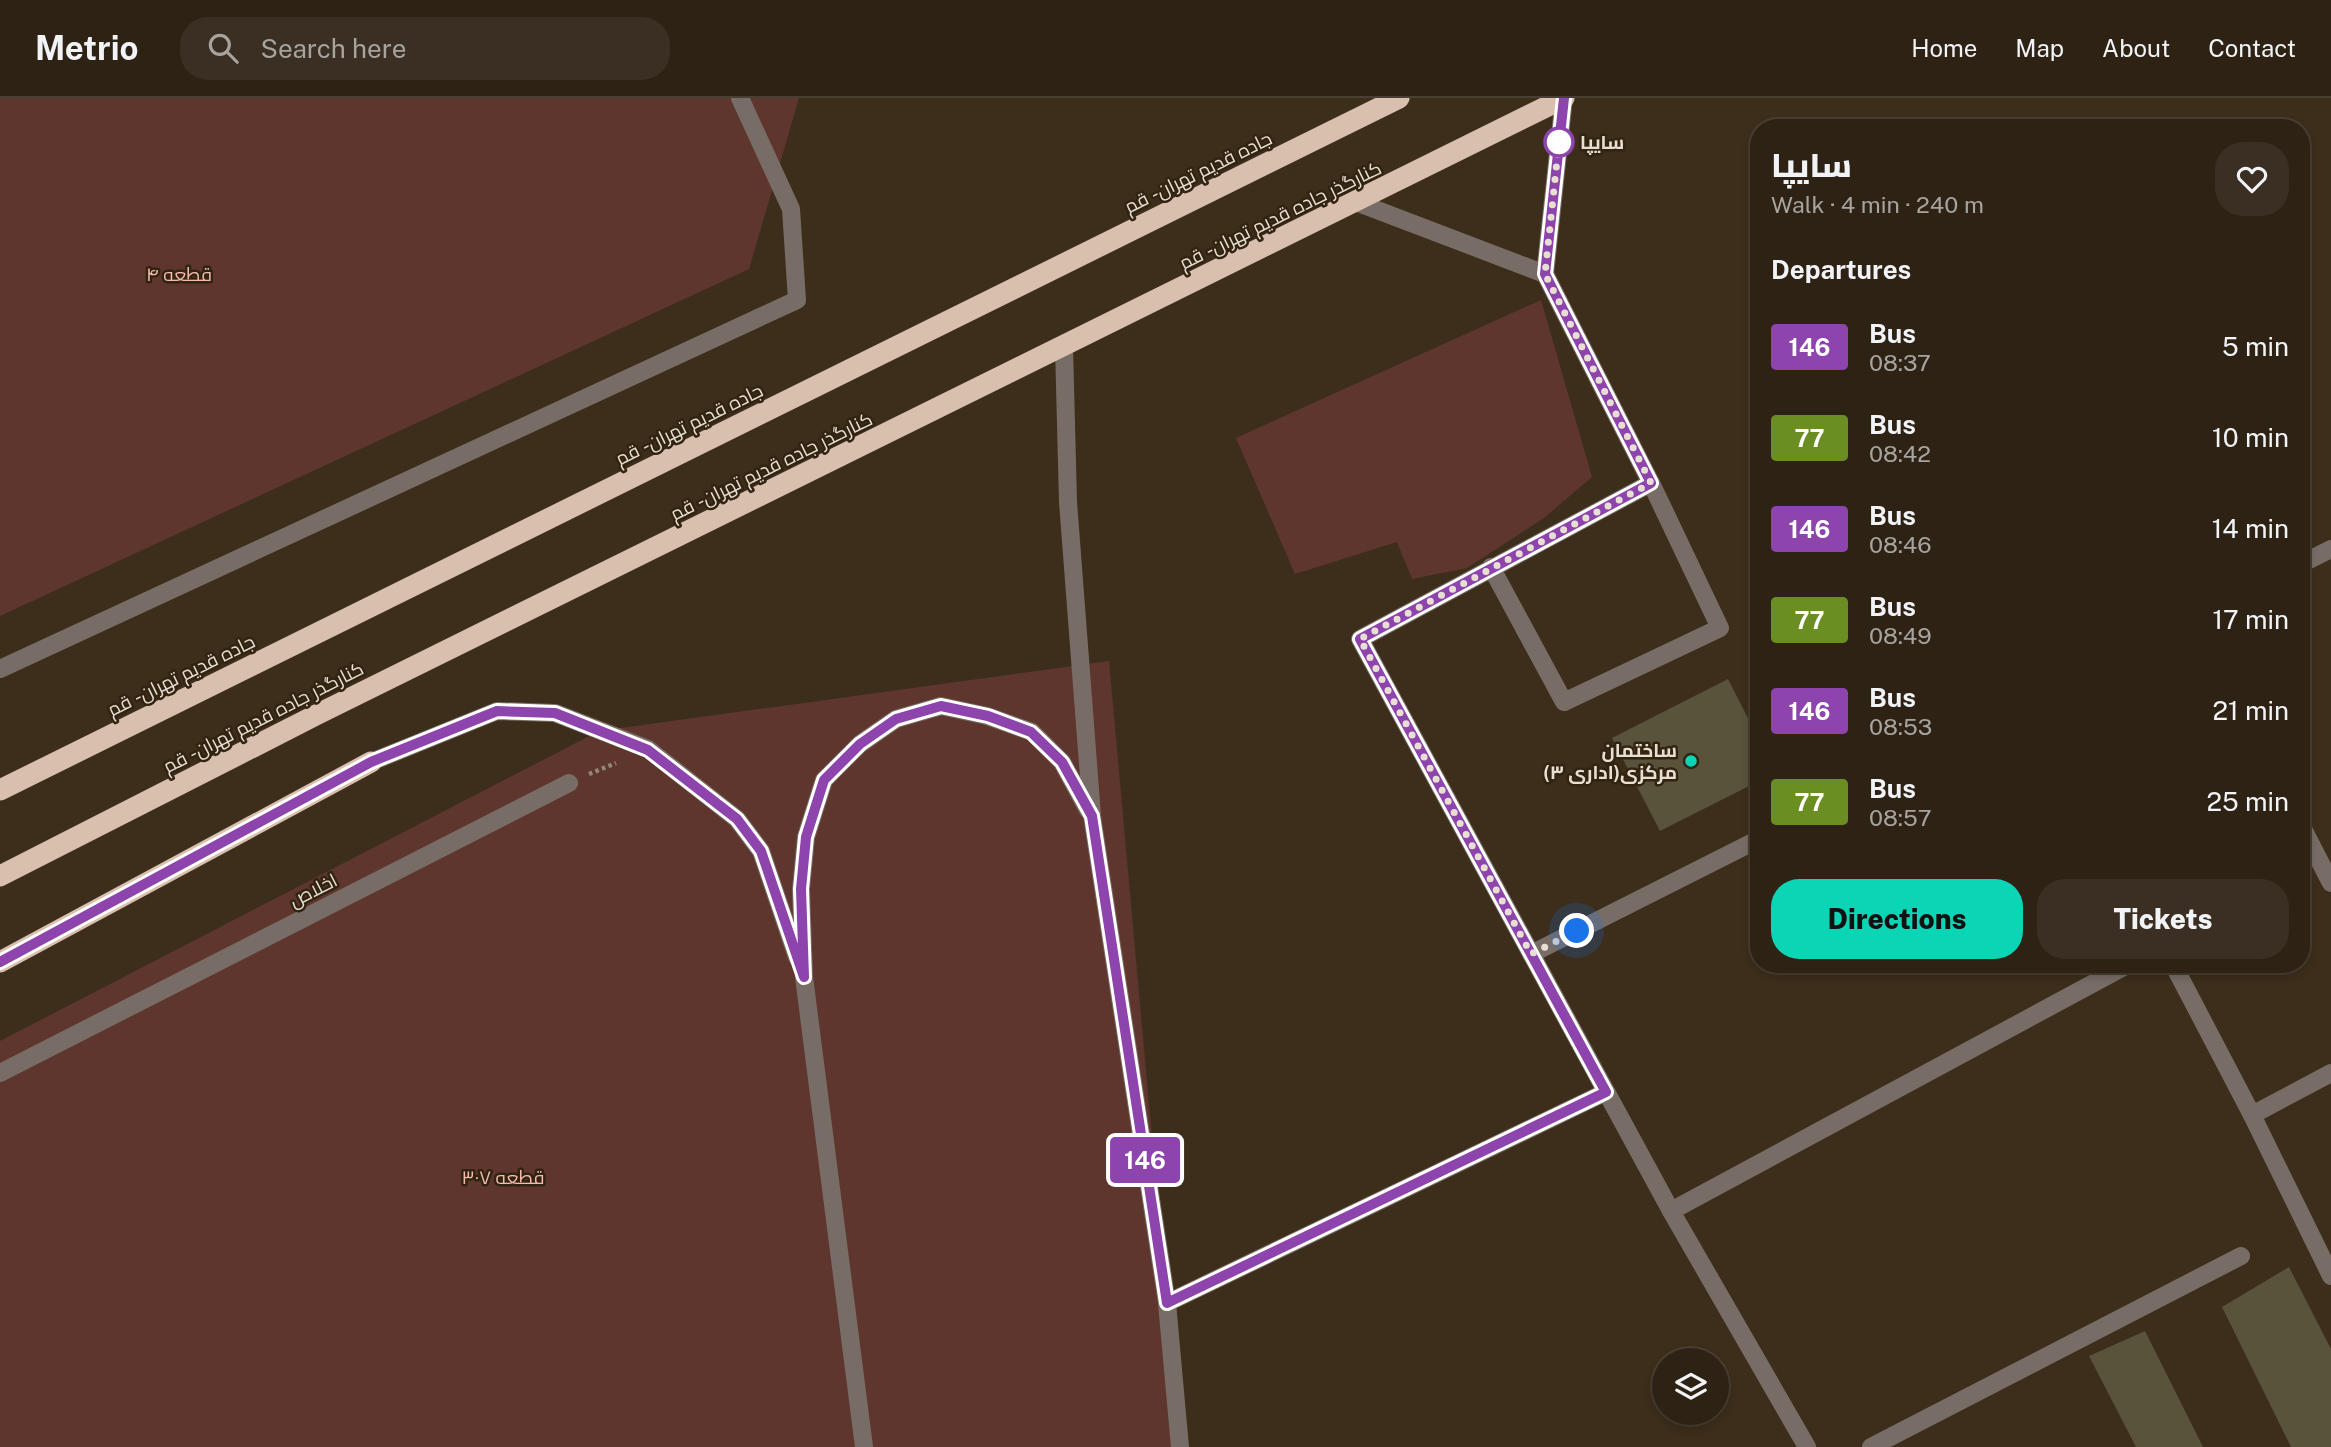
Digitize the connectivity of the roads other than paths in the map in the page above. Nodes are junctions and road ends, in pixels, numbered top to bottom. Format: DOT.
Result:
graph roads {
  1 [pos="740,98"];
  2 [pos="1399,98"];
  3 [pos="1564,98"];
  4 [pos="1356,202"];
  5 [pos="1545,274"];
  6 [pos="1064,347"];
  7 [pos="1651,483"];
  8 [pos="2331,549"];
  9 [pos="2310,560"];
  10 [pos="1491,567"];
  11 [pos="0,669"];
  12 [pos="371,762"];
  13 [pos="569,782"];
  14 [pos="0,790"];
  15 [pos="1092,816"];
  16 [pos="2310,842"];
  17 [pos="1750,844"];
  18 [pos="0,876"];
  19 [pos="2331,883"];
  20 [pos="1531,954"];
  21 [pos="0,962"];
  22 [pos="2112,973"];
  23 [pos="2178,973"];
  24 [pos="804,977"];
  25 [pos="0,1073"];
  26 [pos="2331,1073"];
  27 [pos="1606,1092"];
  28 [pos="2252,1115"];
  29 [pos="1671,1211"];
  30 [pos="2241,1256"];
  31 [pos="2331,1276"];
  32 [pos="1167,1303"];
  33 [pos="864,1447"];
  34 [pos="1180,1447"];
  35 [pos="1807,1447"];
  36 [pos="1871,1447"];
  1 -- 11 [label="street"];
  2 -- 14 [label="highway, جاده قدیم تهران - قم"];
  3 -- 4 [label="highway, کنارگذر جاده قدیم تهران - قم"];
  3 -- 5 [label="street"];
  4 -- 5 [label="street"];
  4 -- 6 [label="highway, کنارگذر جاده قدیم تهران - قم"];
  5 -- 7 [label="street"];
  6 -- 15 [label="street"];
  6 -- 18 [label="highway, کنارگذر جاده قدیم تهران - قم"];
  7 -- 10 [label="street"];
  7 -- 10 [label="street"];
  8 -- 9 [label="street"];
  10 -- 20 [label="street"];
  12 -- 21 [label="highway"];
  12 -- 24 [label="street"];
  13 -- 25 [label="street, اخلاص"];
  15 -- 24 [label="street"];
  15 -- 32 [label="street"];
  16 -- 19 [label="street"];
  17 -- 20 [label="street"];
  20 -- 27 [label="street"];
  22 -- 29 [label="street"];
  23 -- 28 [label="street"];
  24 -- 33 [label="street"];
  26 -- 28 [label="street"];
  27 -- 29 [label="street"];
  27 -- 32 [label="street"];
  28 -- 31 [label="street"];
  29 -- 35 [label="street"];
  30 -- 36 [label="street"];
  32 -- 34 [label="street"];
}
